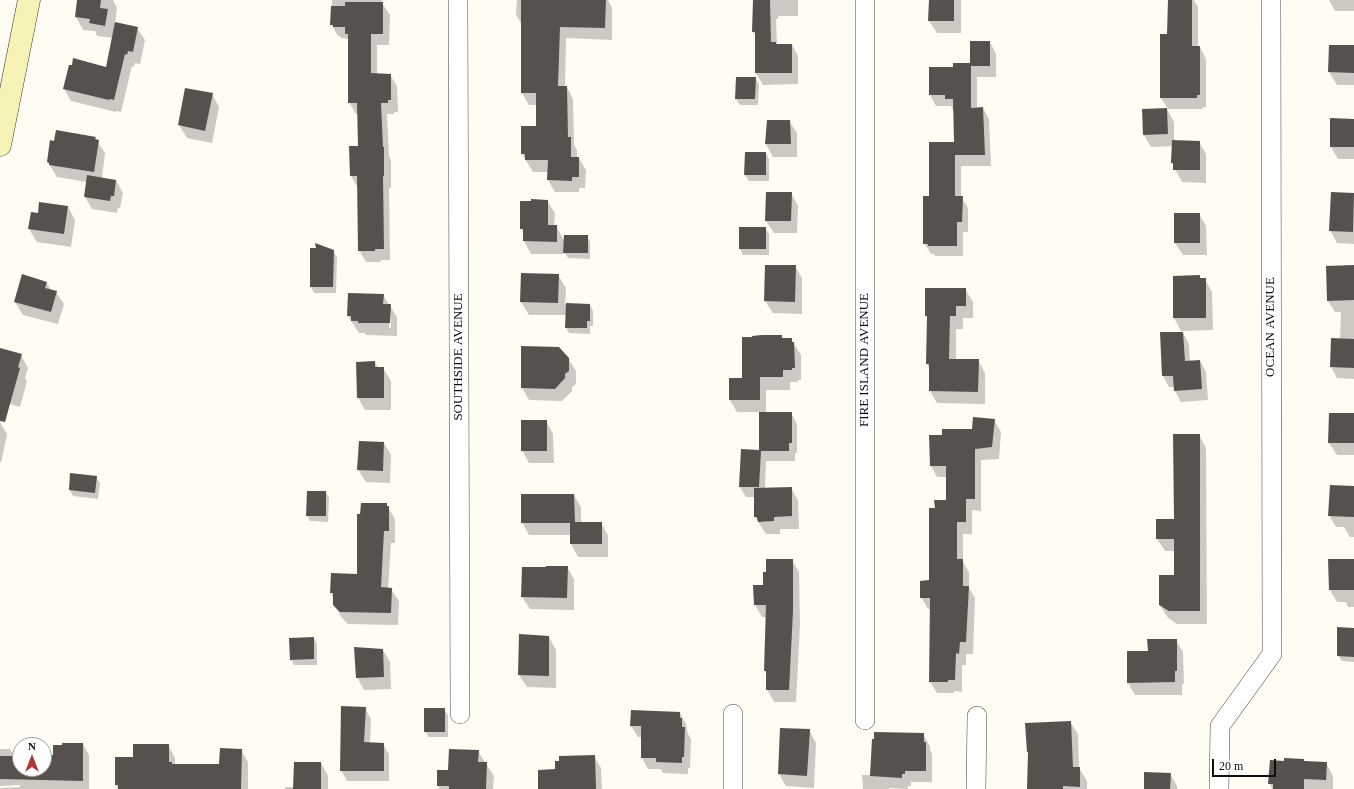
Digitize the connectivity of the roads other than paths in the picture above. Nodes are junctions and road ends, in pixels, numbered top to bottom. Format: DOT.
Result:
graph roads {
  1 [pos="29,0"];
  2 [pos="458,0"];
  3 [pos="865,0"];
  4 [pos="1271,0"];
  5 [pos="0,145"];
  6 [pos="460,714"];
  7 [pos="733,714"];
  8 [pos="977,716"];
  9 [pos="865,720"];
  10 [pos="733,789"];
  11 [pos="976,789"];
  12 [pos="1219,789"];
  1 -- 5 [label="street"];
  2 -- 6 [label="street, SOUTHSIDE AVENUE"];
  3 -- 9 [label="street, FIRE ISLAND AVENUE"];
  4 -- 12 [label="street, OCEAN AVENUE"];
  7 -- 10 [label="street"];
  8 -- 11 [label="street"];
}
